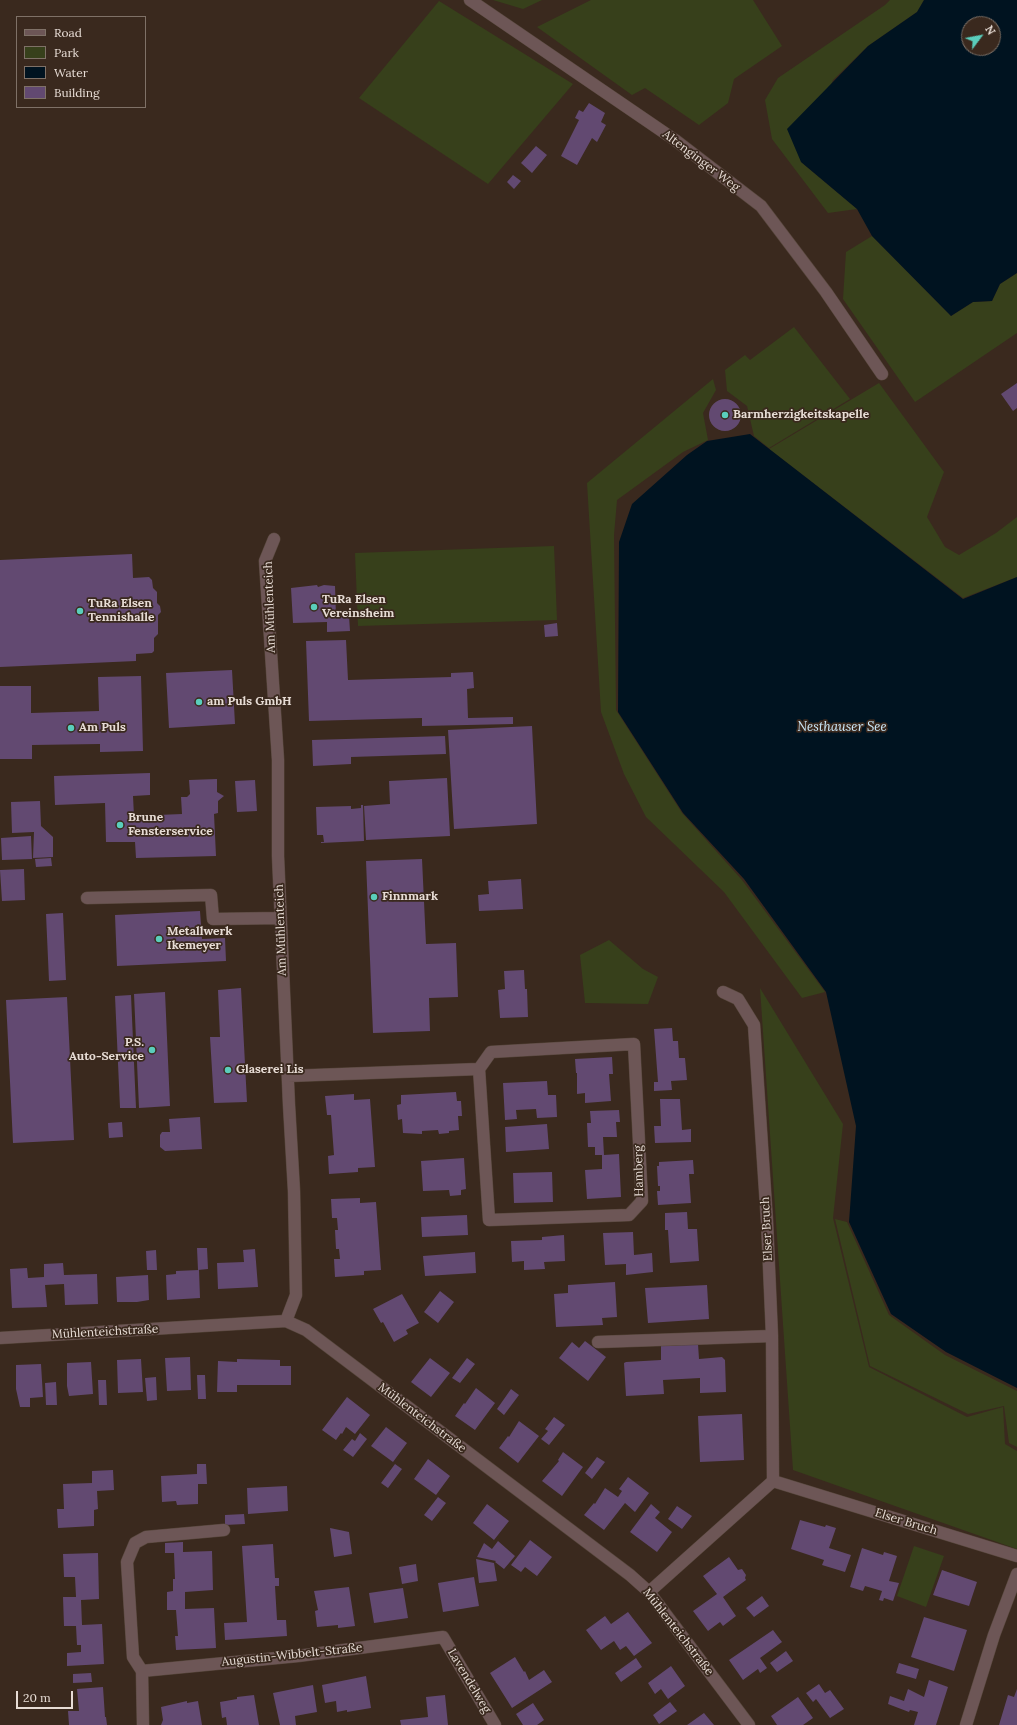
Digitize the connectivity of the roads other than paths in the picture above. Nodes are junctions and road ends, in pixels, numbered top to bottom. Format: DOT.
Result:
graph roads {
  1 [pos="470,0"];
  2 [pos="882,374"];
  3 [pos="274,539"];
  4 [pos="87,898"];
  5 [pos="281,918"];
  6 [pos="723,992"];
  7 [pos="479,1069"];
  8 [pos="288,1076"];
  9 [pos="286,1321"];
  10 [pos="772,1336"];
  11 [pos="0,1338"];
  12 [pos="598,1342"];
  13 [pos="773,1480"];
  14 [pos="224,1530"];
  15 [pos="1017,1556"];
  16 [pos="1017,1574"];
  17 [pos="650,1592"];
  18 [pos="443,1637"];
  19 [pos="142,1671"];
  20 [pos="143,1725"];
  21 [pos="495,1725"];
  22 [pos="749,1725"];
  23 [pos="966,1725"];
  1 -- 2 [label="street, Altenginger Weg"];
  3 -- 5 [label="street, Am Mühlenteich"];
  4 -- 5 [label="street"];
  5 -- 8 [label="street, Am Mühlenteich"];
  6 -- 10 [label="street, Elser Bruch"];
  7 -- 7 [label="street, Hamberg"];
  7 -- 8 [label="street"];
  8 -- 9 [label="street, Am Mühlenteich"];
  9 -- 11 [label="street, Mühlenteichstraße"];
  9 -- 17 [label="street, Mühlenteichstraße"];
  10 -- 12 [label="street"];
  10 -- 13 [label="street, Elser Bruch"];
  13 -- 15 [label="street, Elser Bruch"];
  13 -- 17 [label="street"];
  14 -- 19 [label="street"];
  16 -- 23 [label="street"];
  17 -- 22 [label="street, Mühlenteichstraße"];
  18 -- 19 [label="street, Augustin-Wibbelt-Straße"];
  18 -- 21 [label="street, Lavendelweg"];
  19 -- 20 [label="street"];
}
